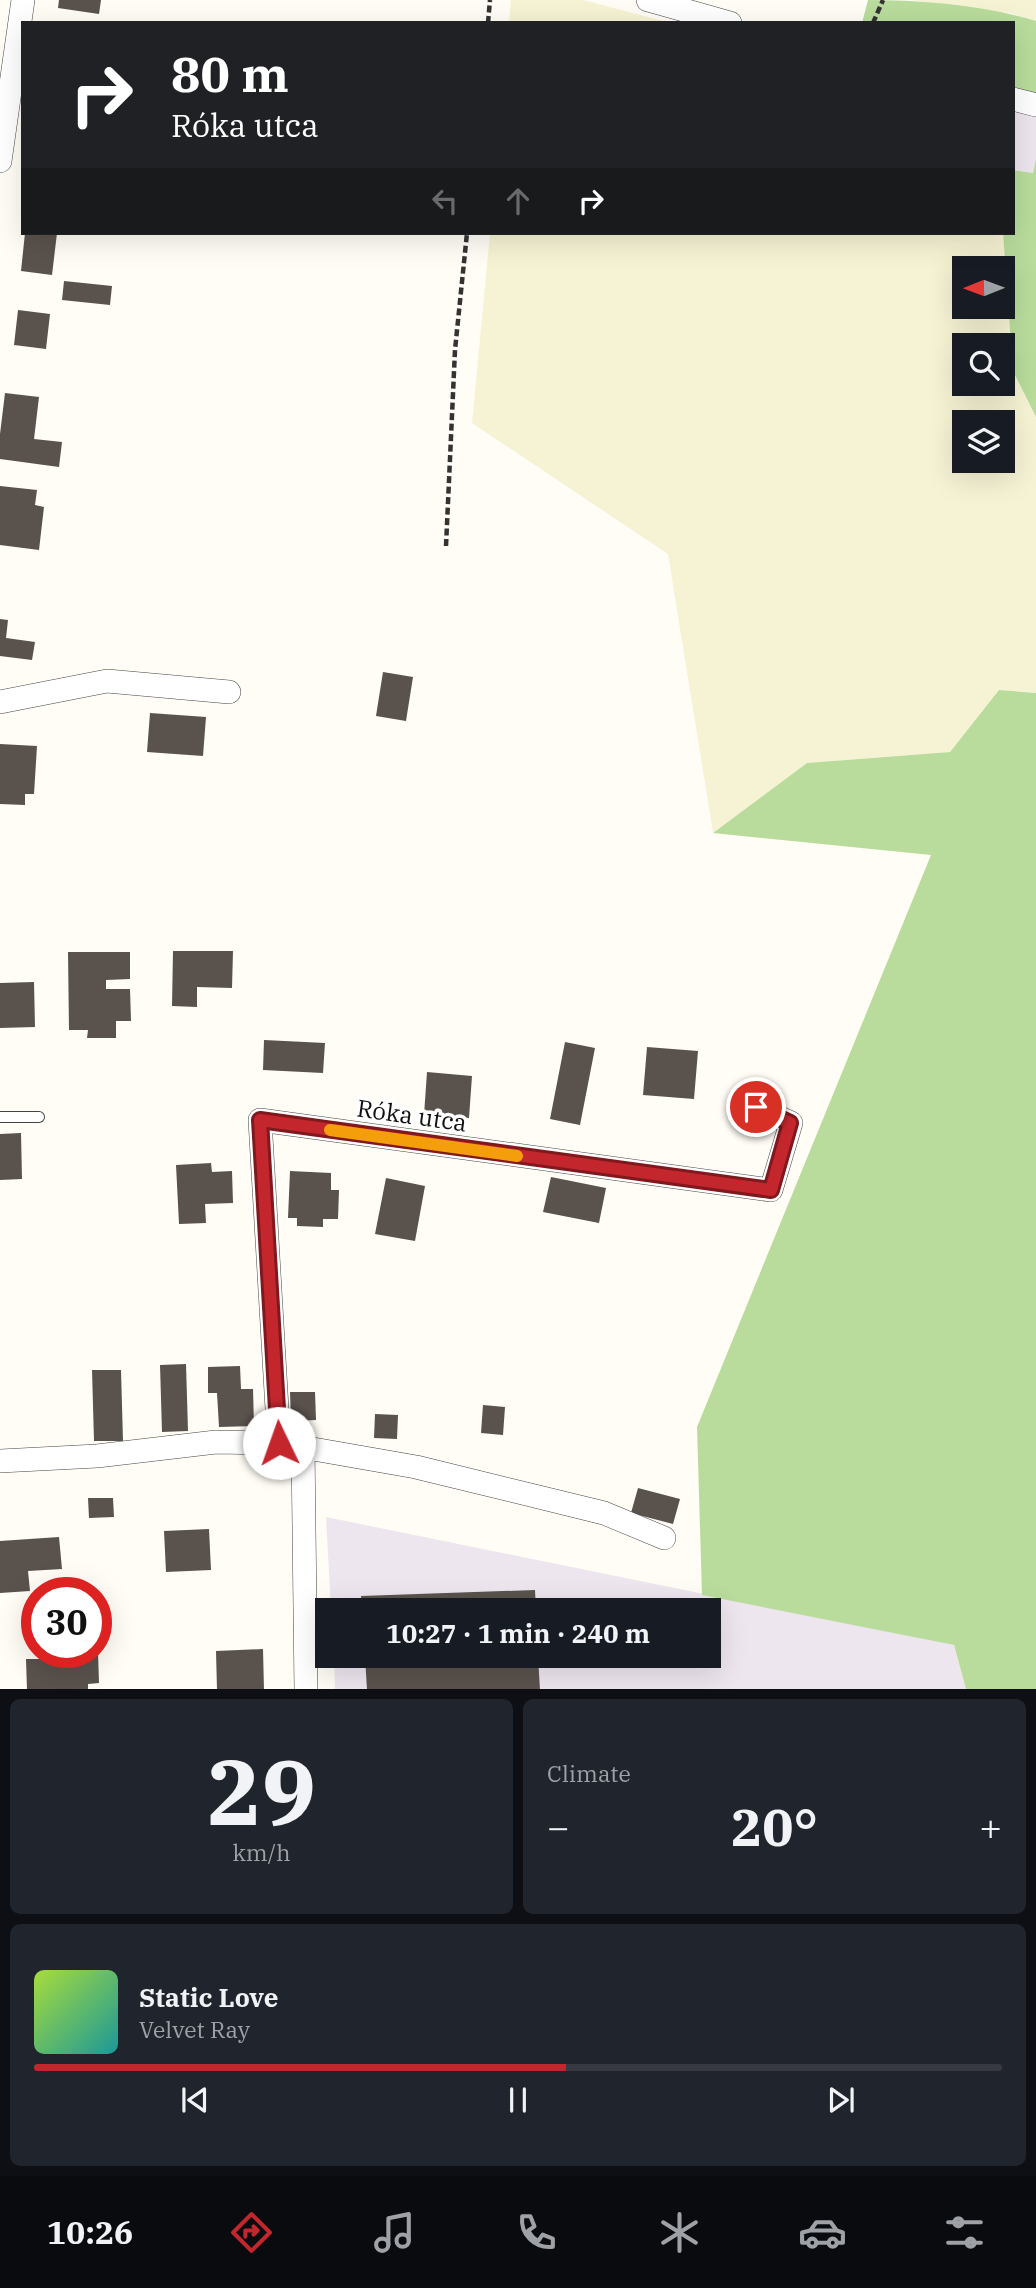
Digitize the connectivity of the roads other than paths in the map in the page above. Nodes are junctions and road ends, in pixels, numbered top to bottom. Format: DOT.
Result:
graph roads {
  1 [pos="23,0"];
  2 [pos="648,0"];
  3 [pos="723,21"];
  4 [pos="1015,100"];
  5 [pos="1036,105"];
  6 [pos="0,161"];
  7 [pos="229,692"];
  8 [pos="0,702"];
  9 [pos="756,1107"];
  10 [pos="0,1117"];
  11 [pos="39,1117"];
  12 [pos="279,1443"];
  13 [pos="303,1447"];
  14 [pos="0,1461"];
  15 [pos="664,1538"];
  16 [pos="306,1689"];
  1 -- 6 [label="street"];
  2 -- 3 [label="street"];
  4 -- 5 [label="street"];
  7 -- 8 [label="street"];
  9 -- 12 [label="street, Róka utca"];
  10 -- 11 [label="lane"];
  12 -- 13 [label="street"];
  12 -- 14 [label="street"];
  13 -- 15 [label="street"];
  13 -- 16 [label="street"];
}
